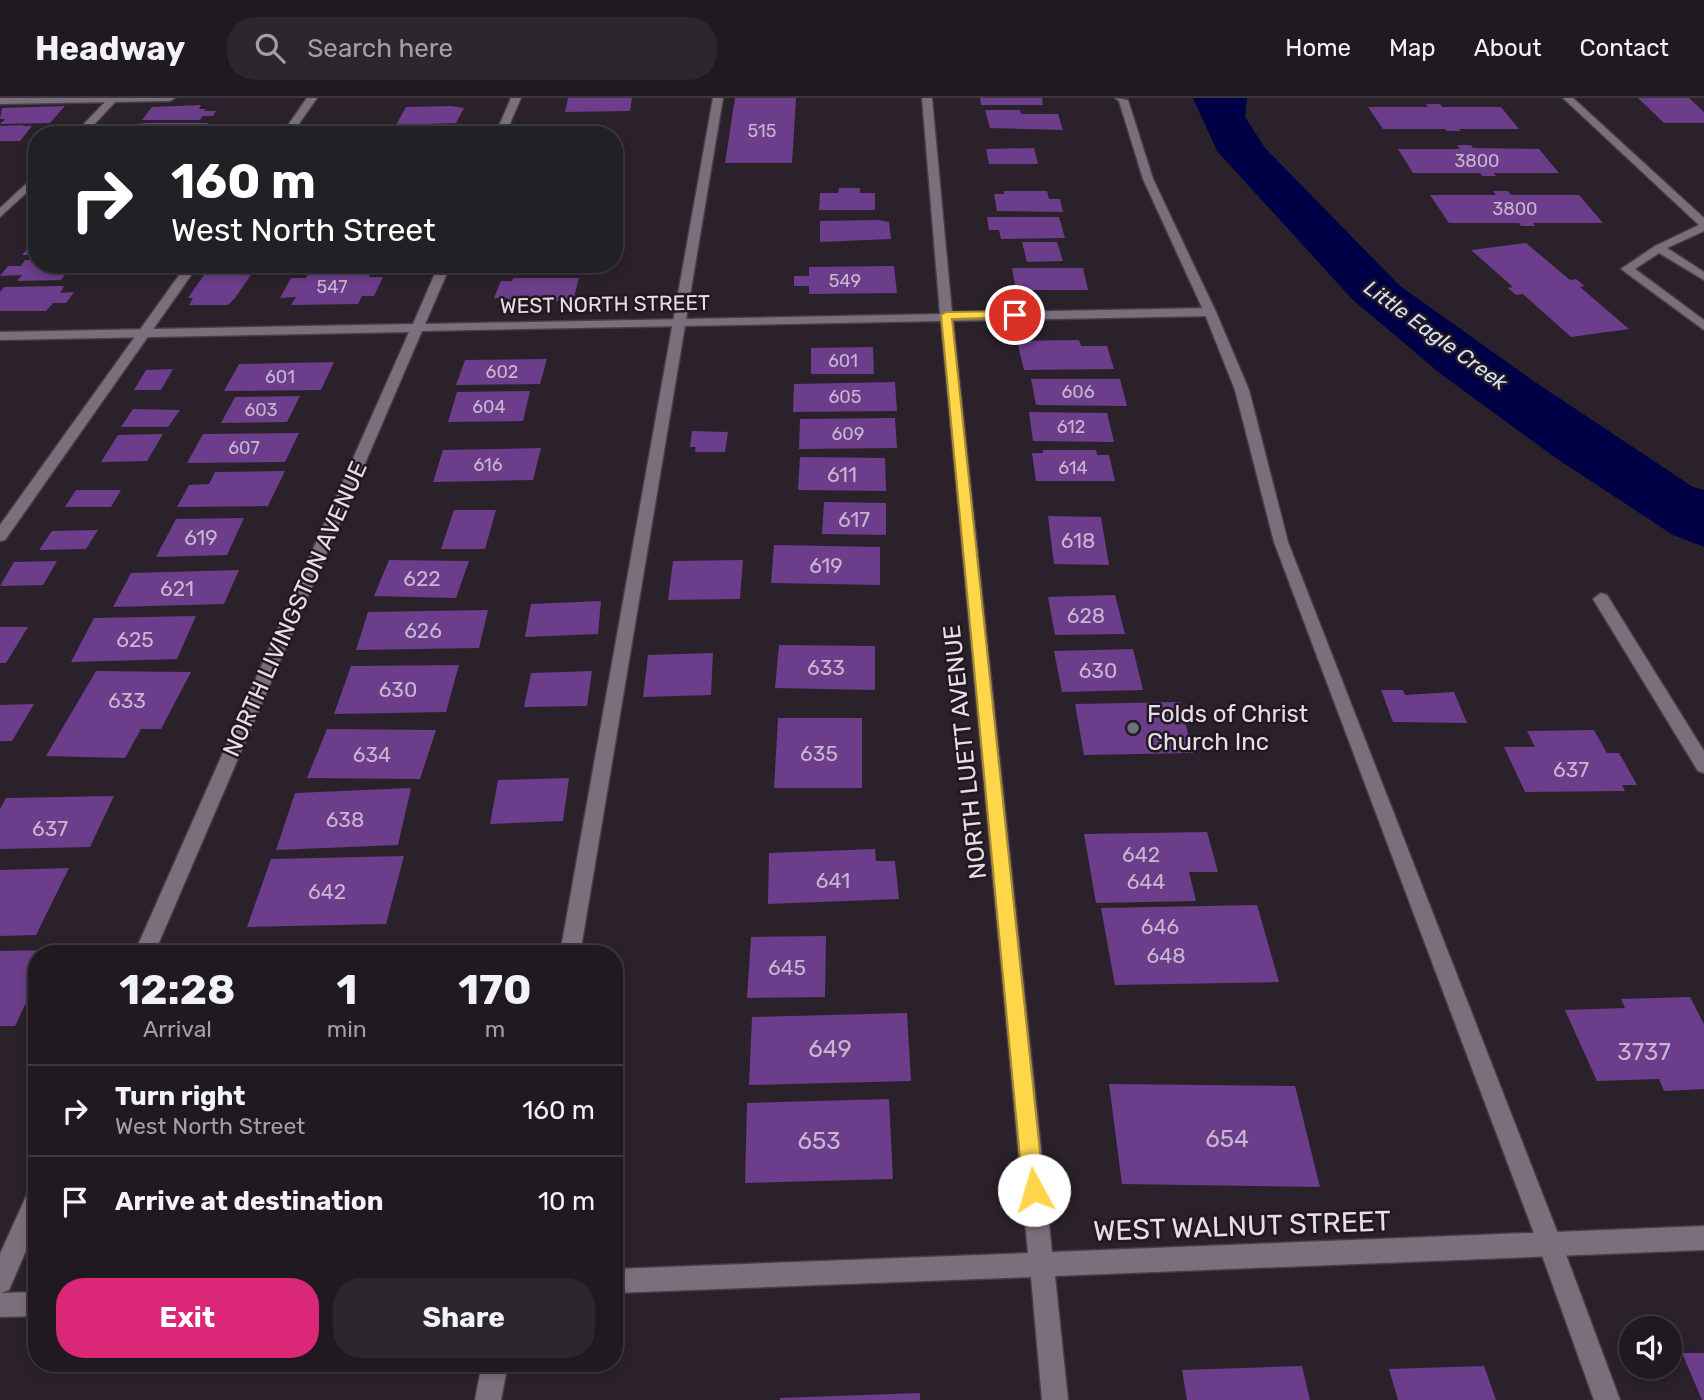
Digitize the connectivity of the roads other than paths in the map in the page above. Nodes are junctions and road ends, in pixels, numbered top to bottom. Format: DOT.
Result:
graph roads {
  1 [pos="114,98"];
  2 [pos="170,98"];
  3 [pos="312,98"];
  4 [pos="516,98"];
  5 [pos="718,98"];
  6 [pos="927,98"];
  7 [pos="1120,98"];
  8 [pos="1568,98"];
  9 [pos="0,101"];
  10 [pos="87,126"];
  11 [pos="292,126"];
  12 [pos="504,126"];
  13 [pos="28,186"];
  14 [pos="0,214"];
  15 [pos="1704,225"];
  16 [pos="1659,248"];
  17 [pos="187,273"];
  18 [pos="441,273"];
  19 [pos="1704,277"];
  20 [pos="1210,312"];
  21 [pos="946,315"];
  22 [pos="679,321"];
  23 [pos="1704,326"];
  24 [pos="418,327"];
  25 [pos="144,333"];
  26 [pos="0,336"];
  27 [pos="0,536"];
  28 [pos="1601,599"];
  29 [pos="1704,766"];
  30 [pos="148,945"];
  31 [pos="572,945"];
  32 [pos="28,1218"];
  33 [pos="1704,1238"];
  34 [pos="1550,1244"];
  35 [pos="1041,1263"];
  36 [pos="623,1281"];
  37 [pos="0,1282"];
  38 [pos="28,1304"];
  39 [pos="0,1305"];
  40 [pos="493,1372"];
  41 [pos="488,1400"];
  42 [pos="1055,1400"];
  43 [pos="1607,1400"];
  1 -- 2 [label="street"];
  1 -- 9 [label="street"];
  1 -- 10 [label="street"];
  3 -- 11 [label="street"];
  4 -- 12 [label="street"];
  5 -- 22 [label="street"];
  6 -- 21 [label="street, NORTH LUETT AVENUE"];
  7 -- 20 [label="street"];
  8 -- 15 [label="street"];
  13 -- 14 [label="street"];
  15 -- 16 [label="street"];
  16 -- 19 [label="street"];
  16 -- 23 [label="street"];
  17 -- 25 [label="street"];
  18 -- 24 [label="street, NORTH LIVINGSTON AVENUE"];
  20 -- 21 [label="street, WEST NORTH STREET"];
  20 -- 34 [label="street"];
  21 -- 22 [label="street, WEST NORTH STREET"];
  21 -- 35 [label="street, NORTH LUETT AVENUE"];
  22 -- 24 [label="street, WEST NORTH STREET"];
  22 -- 31 [label="street"];
  24 -- 25 [label="street, WEST NORTH STREET"];
  24 -- 30 [label="street, NORTH LIVINGSTON AVENUE"];
  25 -- 26 [label="street, WEST NORTH STREET"];
  25 -- 27 [label="street"];
  28 -- 29 [label="street"];
  32 -- 37 [label="street"];
  33 -- 34 [label="street, WEST WALNUT STREET"];
  34 -- 35 [label="street, WEST WALNUT STREET"];
  34 -- 43 [label="street"];
  35 -- 36 [label="street, WEST WALNUT STREET"];
  35 -- 42 [label="street, NORTH LUETT AVENUE"];
  38 -- 39 [label="street"];
  40 -- 41 [label="street"];
}
